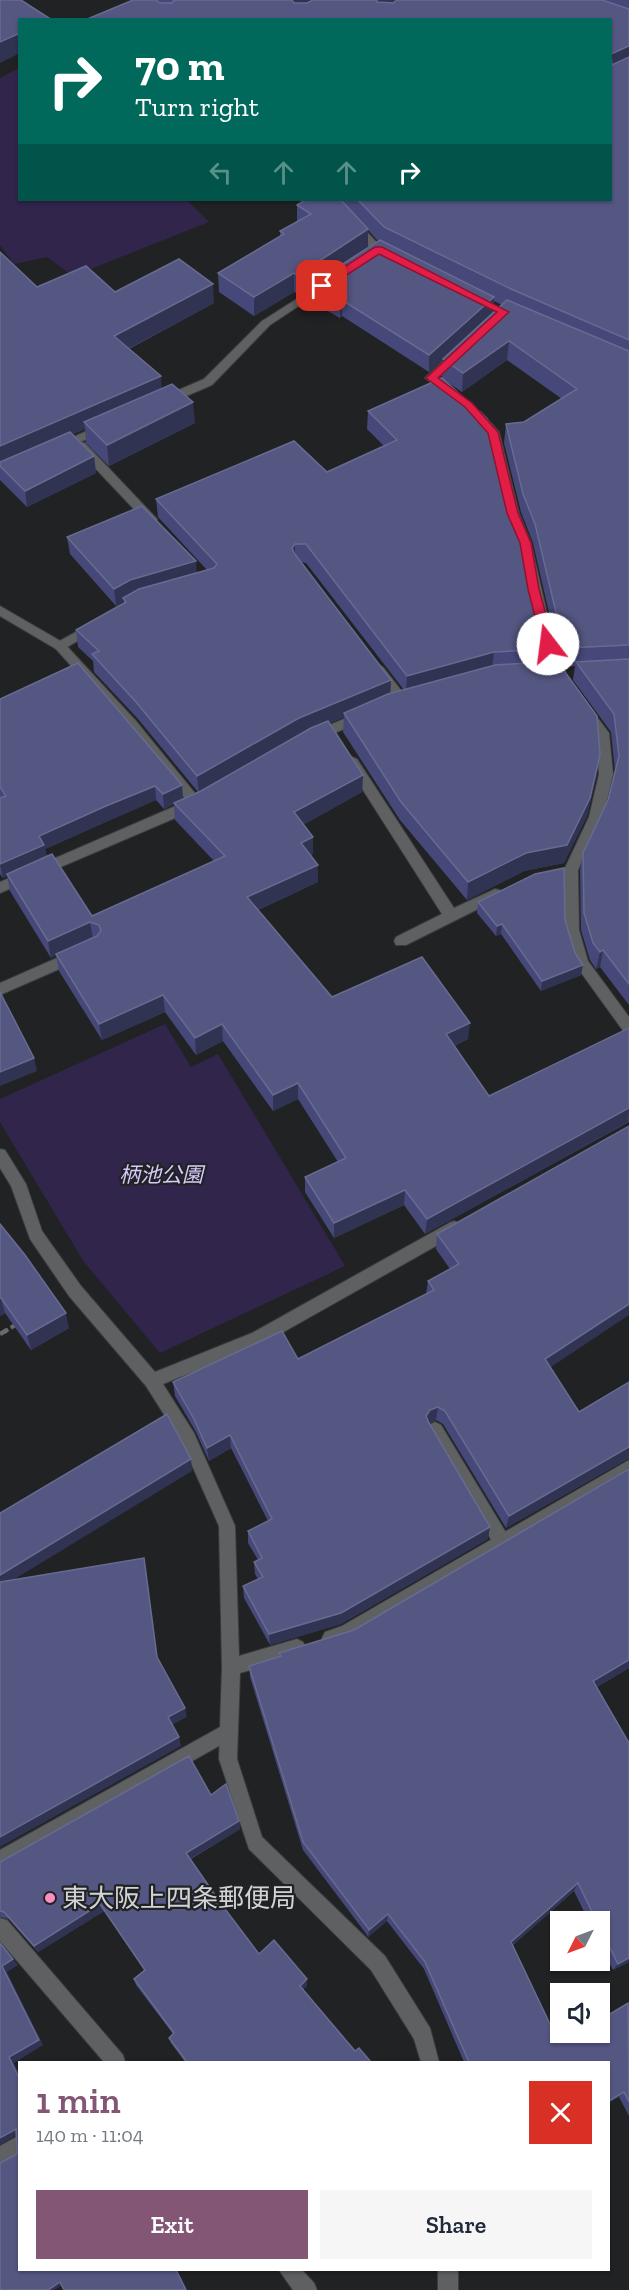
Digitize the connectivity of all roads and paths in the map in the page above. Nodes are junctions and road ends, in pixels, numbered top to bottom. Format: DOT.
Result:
graph roads {
  1 [pos="333,201"];
  2 [pos="399,260"];
  3 [pos="341,274"];
  4 [pos="463,349"];
  5 [pos="157,404"];
  6 [pos="116,422"];
  7 [pos="74,440"];
  8 [pos="53,449"];
  9 [pos="162,531"];
  10 [pos="0,610"];
  11 [pos="108,619"];
  12 [pos="60,646"];
  13 [pos="368,657"];
  14 [pos="402,701"];
  15 [pos="372,712"];
  16 [pos="338,739"];
  17 [pos="305,741"];
  18 [pos="510,886"];
  19 [pos="0,888"];
  20 [pos="451,916"];
  21 [pos="401,941"];
  22 [pos="83,952"];
  23 [pos="0,989"];
  24 [pos="629,1028"];
  25 [pos="0,1155"];
  26 [pos="464,1222"];
  27 [pos="19,1323"];
  28 [pos="0,1334"];
  29 [pos="152,1381"];
  30 [pos="435,1430"];
  31 [pos="629,1468"];
  32 [pos="502,1542"];
  33 [pos="231,1667"];
  34 [pos="229,1731"];
  35 [pos="0,1860"];
  36 [pos="0,1927"];
  37 [pos="115,2061"];
  38 [pos="430,2061"];
  39 [pos="18,2146"];
  40 [pos="0,2157"];
  41 [pos="290,2271"];
  42 [pos="448,2271"];
  43 [pos="307,2290"];
  44 [pos="448,2290"];
  1 -- 2 [label="street"];
  3 -- 5 [label="street"];
  4 -- 24 [label="street"];
  6 -- 7 [label="street"];
  7 -- 8 [label="street"];
  7 -- 9 [label="street"];
  10 -- 12 [label="street"];
  11 -- 12 [label="street"];
  12 -- 19 [label="street"];
  13 -- 14 [label="street"];
  15 -- 16 [label="street"];
  16 -- 17 [label="street"];
  16 -- 20 [label="street"];
  18 -- 20 [label="street"];
  20 -- 21 [label="street"];
  22 -- 23 [label="street"];
  25 -- 29 [label="street"];
  26 -- 29 [label="street"];
  27 -- 28 [label="path"];
  29 -- 33 [label="street"];
  30 -- 32 [label="street"];
  31 -- 32 [label="street"];
  32 -- 33 [label="street"];
  33 -- 34 [label="street"];
  34 -- 35 [label="street"];
  34 -- 38 [label="street"];
  36 -- 37 [label="street"];
  39 -- 40 [label="street"];
  41 -- 43 [label="street"];
  42 -- 44 [label="street"];
}
